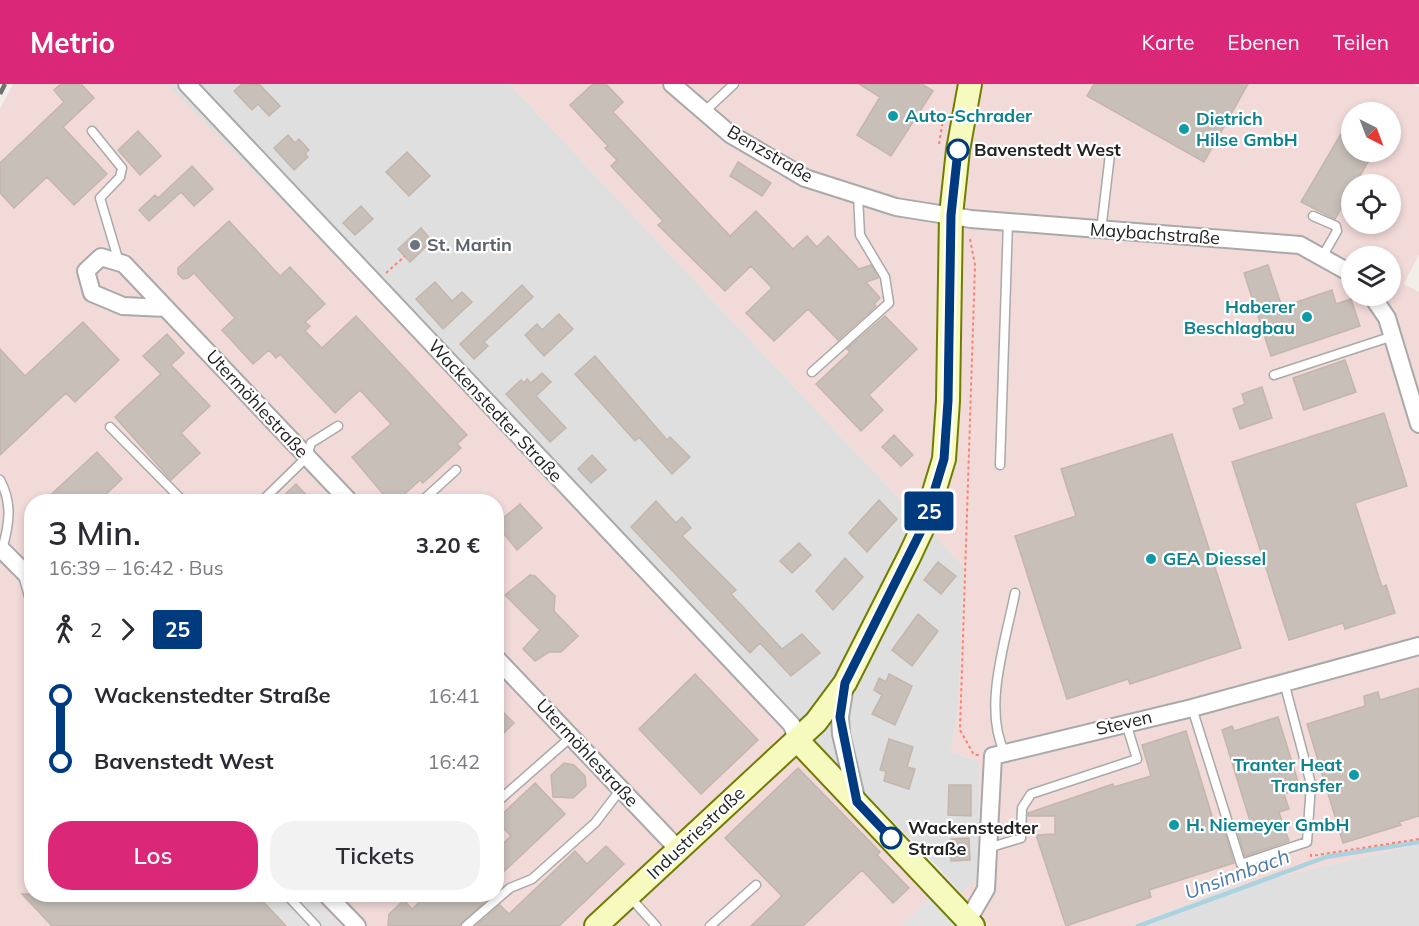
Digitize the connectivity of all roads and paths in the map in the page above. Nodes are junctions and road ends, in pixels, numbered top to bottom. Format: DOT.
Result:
graph roads {
  1 [pos="187,84"];
  2 [pos="672,84"];
  3 [pos="734,84"];
  4 [pos="970,84"];
  5 [pos="946,110"];
  6 [pos="704,112"];
  7 [pos="92,131"];
  8 [pos="939,153"];
  9 [pos="1110,154"];
  10 [pos="858,196"];
  11 [pos="951,215"];
  12 [pos="1312,216"];
  13 [pos="1008,222"];
  14 [pos="1101,231"];
  15 [pos="970,236"];
  16 [pos="405,256"];
  17 [pos="1322,257"];
  18 [pos="119,262"];
  19 [pos="1341,268"];
  20 [pos="375,283"];
  21 [pos="1379,306"];
  22 [pos="166,308"];
  23 [pos="1393,336"];
  24 [pos="812,372"];
  25 [pos="1274,375"];
  26 [pos="1419,424"];
  27 [pos="338,426"];
  28 [pos="110,427"];
  29 [pos="307,457"];
  30 [pos="1000,465"];
  31 [pos="456,470"];
  32 [pos="0,480"];
  33 [pos="176,494"];
  34 [pos="269,494"];
  35 [pos="342,494"];
  36 [pos="430,494"];
  37 [pos="1,549"];
  38 [pos="24,573"];
  39 [pos="1015,593"];
  40 [pos="1419,646"];
  41 [pos="504,666"];
  42 [pos="1284,682"];
  43 [pos="845,683"];
  44 [pos="1192,708"];
  45 [pos="1126,722"];
  46 [pos="571,737"];
  47 [pos="797,740"];
  48 [pos="1005,753"];
  49 [pos="974,755"];
  50 [pos="621,789"];
  51 [pos="504,796"];
  52 [pos="857,802"];
  53 [pos="1419,838"];
  54 [pos="1307,842"];
  55 [pos="988,848"];
  56 [pos="678,849"];
  57 [pos="756,885"];
  58 [pos="504,893"];
  59 [pos="628,896"];
  60 [pos="294,902"];
  61 [pos="334,902"];
  62 [pos="494,902"];
  63 [pos="967,924"];
  64 [pos="316,926"];
  65 [pos="357,926"];
  66 [pos="466,926"];
  67 [pos="596,926"];
  68 [pos="656,926"];
  69 [pos="710,926"];
  1 -- 20 [label="street, Wackenstedter Straße"];
  2 -- 6 [label="street, Benzstraße"];
  3 -- 6 [label="lane"];
  4 -- 11 [label="street, Industriestraße"];
  5 -- 8 [label="path"];
  6 -- 10 [label="street, Benzstraße"];
  7 -- 18 [label="lane"];
  9 -- 14 [label="lane"];
  10 -- 11 [label="street, Benzstraße"];
  10 -- 24 [label="lane"];
  11 -- 13 [label="street, Maybachstraße"];
  11 -- 43 [label="street, Industriestraße"];
  12 -- 17 [label="lane"];
  13 -- 14 [label="street, Maybachstraße"];
  13 -- 30 [label="lane"];
  14 -- 17 [label="street, Maybachstraße"];
  15 -- 49 [label="path"];
  16 -- 20 [label="path"];
  17 -- 19 [label="street, Maybachstraße"];
  18 -- 22 [label="street, Utermöhlestraße"];
  18 -- 22 [label="street"];
  20 -- 47 [label="street, Wackenstedter Straße"];
  21 -- 23 [label="street"];
  22 -- 29 [label="street, Utermöhlestraße"];
  23 -- 25 [label="lane"];
  23 -- 26 [label="street"];
  27 -- 29 [label="lane"];
  28 -- 33 [label="lane"];
  29 -- 34 [label="lane"];
  29 -- 35 [label="street, Utermöhlestraße"];
  31 -- 36 [label="lane"];
  32 -- 37 [label="lane"];
  37 -- 38 [label="street"];
  39 -- 48 [label="lane"];
  40 -- 42 [label="street, Steven"];
  41 -- 46 [label="street, Utermöhlestraße"];
  42 -- 44 [label="street, Steven"];
  42 -- 54 [label="lane"];
  43 -- 47 [label="street, Industriestraße"];
  43 -- 52 [label="street"];
  44 -- 45 [label="street, Steven"];
  44 -- 54 [label="lane"];
  45 -- 48 [label="street, Steven"];
  45 -- 55 [label="lane"];
  46 -- 50 [label="street, Utermöhlestraße"];
  46 -- 51 [label="lane"];
  47 -- 52 [label="street"];
  47 -- 56 [label="street, Industriestraße"];
  48 -- 55 [label="street"];
  50 -- 56 [label="street, Utermöhlestraße"];
  50 -- 58 [label="lane"];
  52 -- 63 [label="street"];
  53 -- 54 [label="path"];
  55 -- 63 [label="street"];
  56 -- 59 [label="street, Industriestraße"];
  57 -- 69 [label="lane"];
  59 -- 67 [label="street, Industriestraße"];
  59 -- 68 [label="lane"];
  60 -- 64 [label="lane"];
  61 -- 65 [label="street"];
  62 -- 66 [label="lane"];
}
